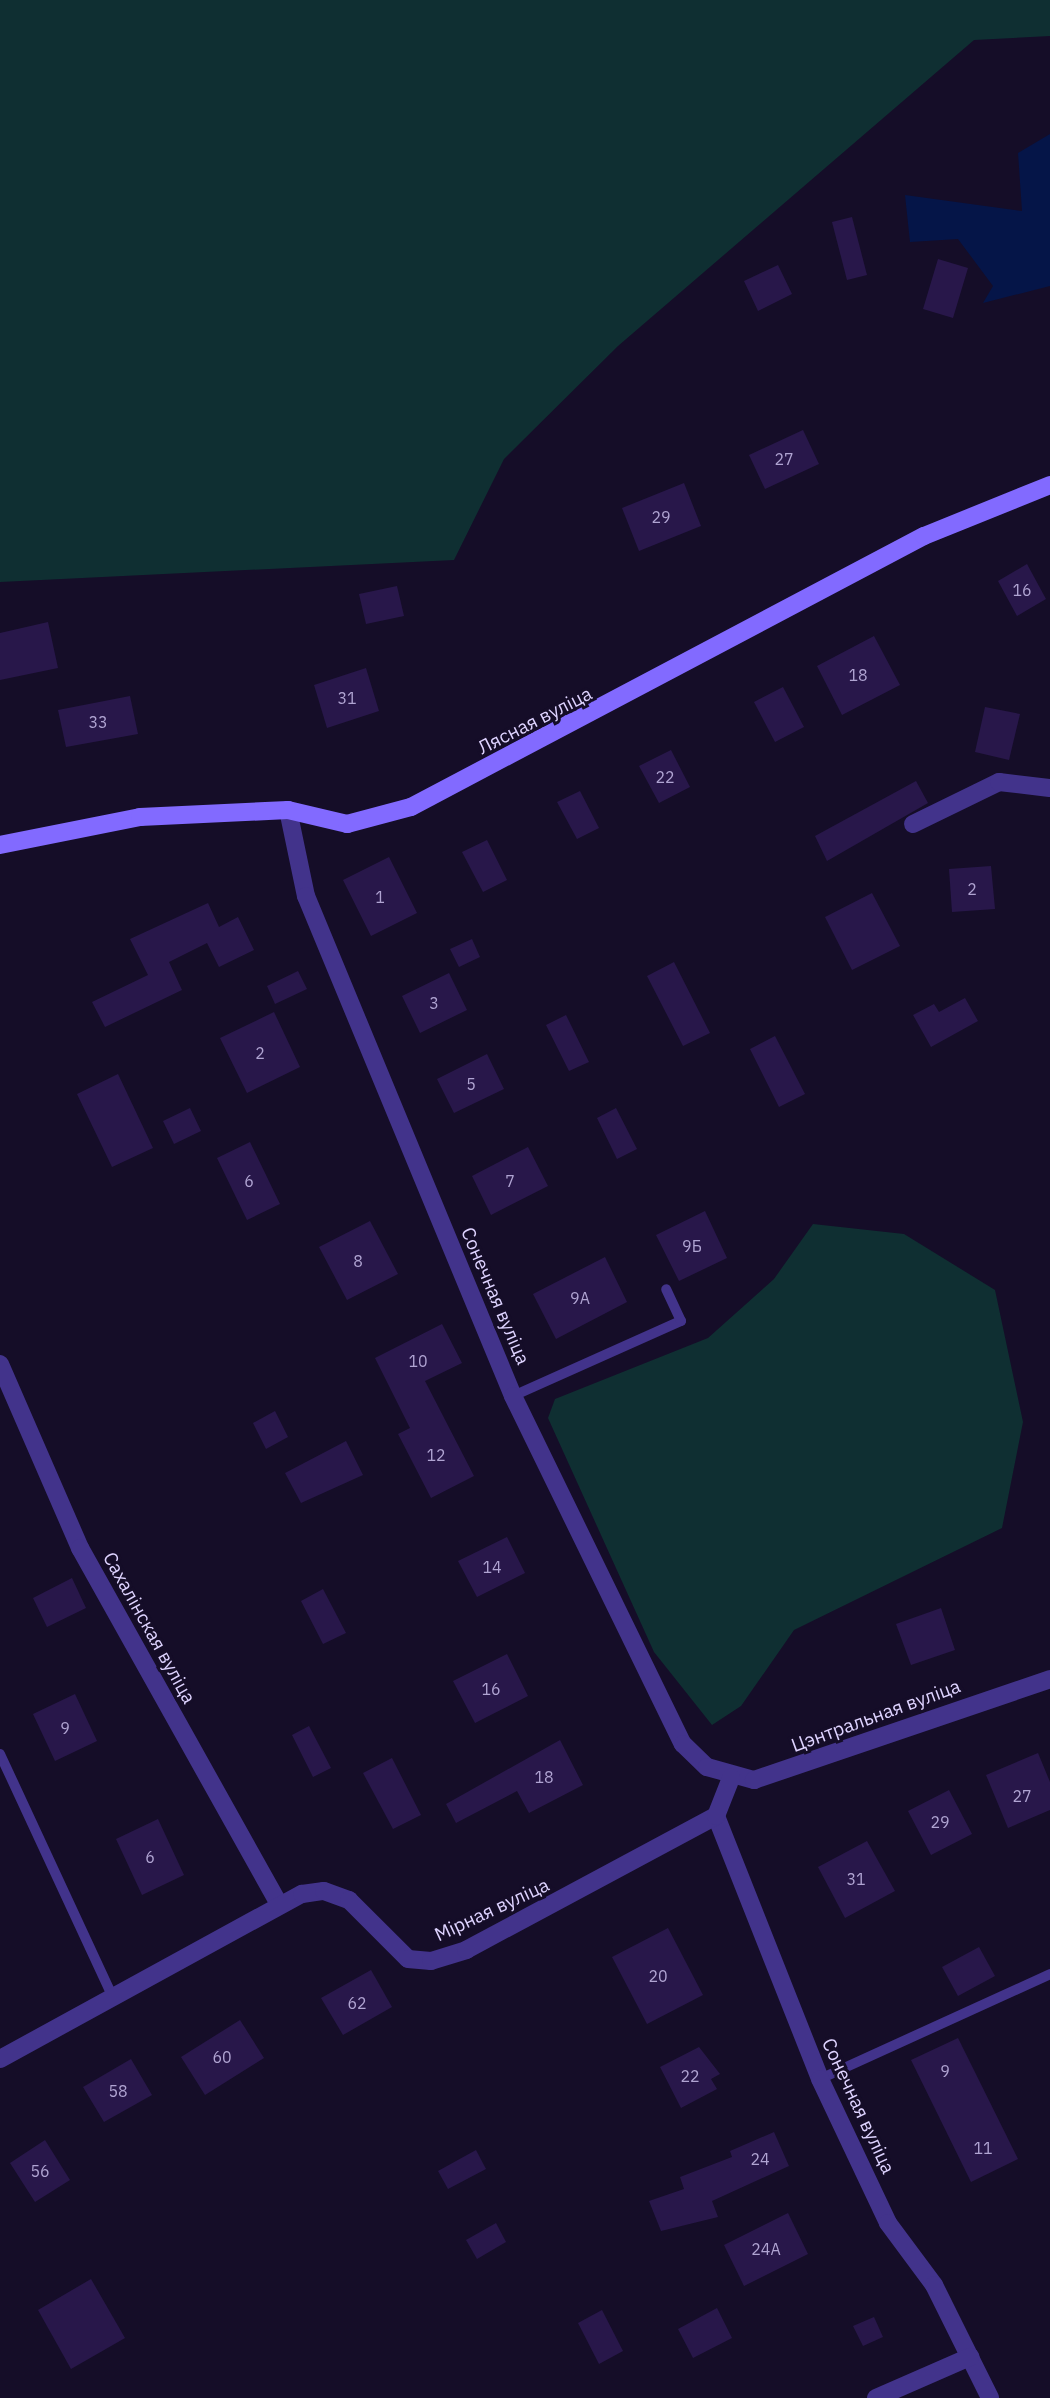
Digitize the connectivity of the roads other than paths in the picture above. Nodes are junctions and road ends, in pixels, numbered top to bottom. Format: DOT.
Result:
graph roads {
  1 [pos="1050,485"];
  2 [pos="1050,788"];
  3 [pos="288,810"];
  4 [pos="913,824"];
  5 [pos="0,845"];
  6 [pos="666,1289"];
  7 [pos="0,1364"];
  8 [pos="513,1396"];
  9 [pos="1050,1679"];
  10 [pos="0,1754"];
  11 [pos="723,1774"];
  12 [pos="716,1816"];
  13 [pos="279,1904"];
  14 [pos="1050,1974"];
  15 [pos="114,2000"];
  16 [pos="0,2059"];
  17 [pos="820,2079"];
  18 [pos="970,2357"];
  19 [pos="876,2398"];
  20 [pos="990,2398"];
  1 -- 3 [label="main road, Лясная вуліца"];
  2 -- 4 [label="street"];
  3 -- 5 [label="main road, Лясная вуліца"];
  3 -- 8 [label="street, Сонечная вуліца"];
  6 -- 8 [label="lane"];
  7 -- 13 [label="street, Сахалінская вуліца"];
  8 -- 11 [label="street, Сонечная вуліца"];
  9 -- 11 [label="street, Цэнтральная вуліца"];
  10 -- 15 [label="lane"];
  11 -- 12 [label="street"];
  12 -- 13 [label="street, Мірная вуліца"];
  12 -- 17 [label="street, Сонечная вуліца"];
  13 -- 15 [label="street, Мірная вуліца"];
  14 -- 17 [label="lane"];
  15 -- 16 [label="street, Мірная вуліца"];
  17 -- 18 [label="street, Сонечная вуліца"];
  18 -- 19 [label="street"];
  18 -- 20 [label="street, Сонечная вуліца"];
}
